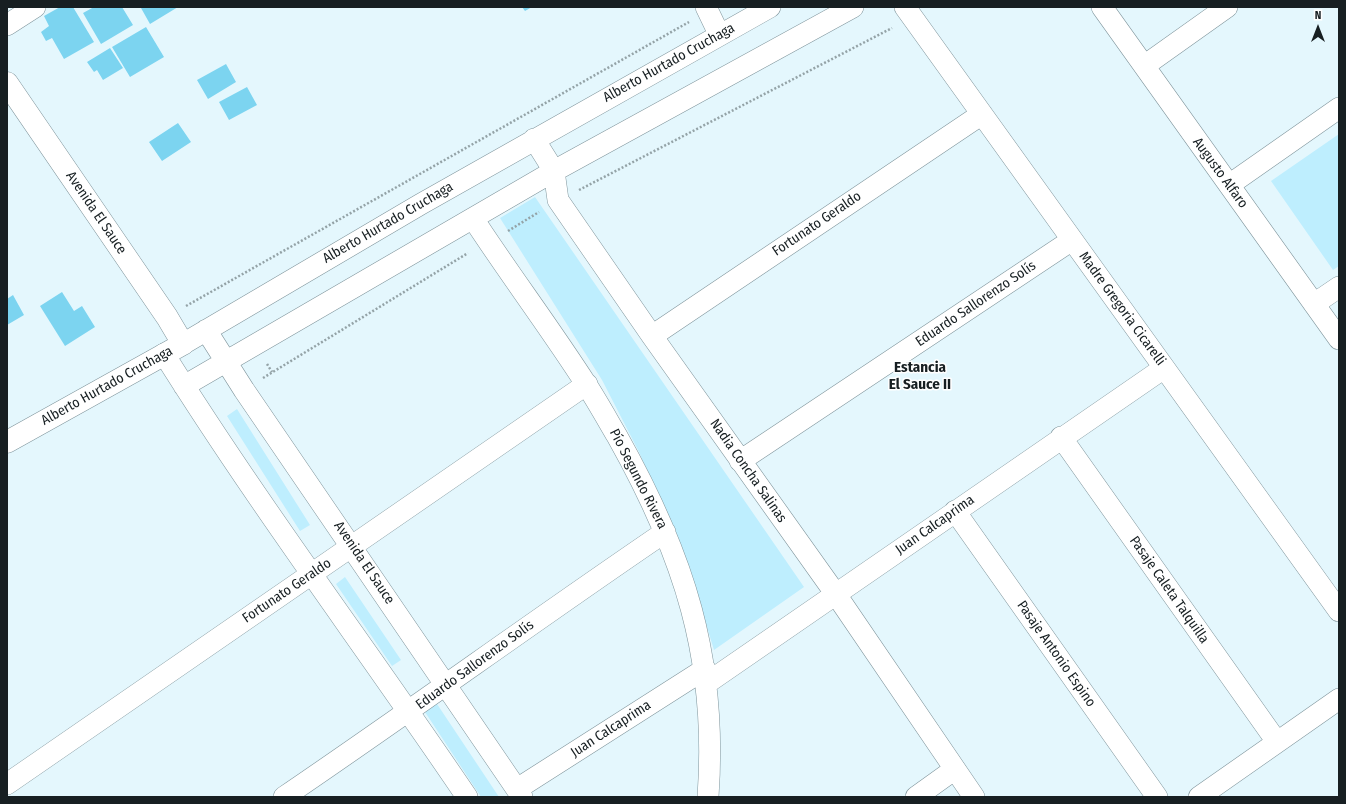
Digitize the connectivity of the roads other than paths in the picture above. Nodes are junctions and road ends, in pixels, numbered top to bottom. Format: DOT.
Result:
graph roads {
  1 [pos="35,7"];
  2 [pos="770,7"];
  3 [pos="854,7"];
  4 [pos="1102,7"];
  5 [pos="1227,7"];
  6 [pos="706,9"];
  7 [pos="908,12"];
  8 [pos="7,25"];
  9 [pos="719,34"];
  10 [pos="1144,66"];
  11 [pos="7,83"];
  12 [pos="1339,108"];
  13 [pos="982,114"];
  14 [pos="534,139"];
  15 [pos="554,171"];
  16 [pos="1230,185"];
  17 [pos="474,220"];
  18 [pos="1072,240"];
  19 [pos="1339,286"];
  20 [pos="1314,304"];
  21 [pos="206,330"];
  22 [pos="652,336"];
  23 [pos="1339,339"];
  24 [pos="182,344"];
  25 [pos="164,354"];
  26 [pos="226,361"];
  27 [pos="1164,368"];
  28 [pos="587,384"];
  29 [pos="184,386"];
  30 [pos="1061,437"];
  31 [pos="7,442"];
  32 [pos="740,461"];
  33 [pos="955,511"];
  34 [pos="665,532"];
  35 [pos="352,546"];
  36 [pos="312,574"];
  37 [pos="835,593"];
  38 [pos="1339,611"];
  39 [pos="706,676"];
  40 [pos="446,683"];
  41 [pos="1339,699"];
  42 [pos="409,711"];
  43 [pos="1276,742"];
  44 [pos="954,768"];
  45 [pos="7,784"];
  46 [pos="297,793"];
  47 [pos="520,793"];
  48 [pos="467,797"];
  49 [pos="708,797"];
  50 [pos="916,797"];
  51 [pos="974,797"];
  52 [pos="1157,797"];
  53 [pos="1199,797"];
  1 -- 8 [label="street"];
  2 -- 9 [label="street, Alberto Hurtado Cruchaga"];
  3 -- 15 [label="street"];
  4 -- 10 [label="street, Augusto Alfaro"];
  5 -- 10 [label="street"];
  6 -- 9 [label="street"];
  7 -- 13 [label="street, Madre Gregoria Cicarelli"];
  9 -- 14 [label="street, Alberto Hurtado Cruchaga"];
  10 -- 16 [label="street, Augusto Alfaro"];
  11 -- 24 [label="street, Avenida El Sauce"];
  12 -- 16 [label="street"];
  13 -- 18 [label="street, Madre Gregoria Cicarelli"];
  13 -- 22 [label="street, Fortunato Geraldo"];
  14 -- 15 [label="street, Nadia Concha Salinas"];
  14 -- 21 [label="street, Alberto Hurtado Cruchaga"];
  15 -- 17 [label="street"];
  15 -- 22 [label="street, Nadia Concha Salinas"];
  16 -- 20 [label="street, Augusto Alfaro"];
  17 -- 26 [label="street"];
  17 -- 28 [label="street, Pío Segundo Rivera"];
  18 -- 27 [label="street, Madre Gregoria Cicarelli"];
  18 -- 32 [label="street, Eduardo Sallorenzo Solís"];
  19 -- 20 [label="street"];
  20 -- 23 [label="street, Augusto Alfaro"];
  21 -- 24 [label="street, Alberto Hurtado Cruchaga"];
  21 -- 26 [label="street, Avenida El Sauce"];
  22 -- 32 [label="street, Nadia Concha Salinas"];
  24 -- 25 [label="street, Alberto Hurtado Cruchaga"];
  25 -- 29 [label="street"];
  25 -- 31 [label="street, Alberto Hurtado Cruchaga"];
  26 -- 29 [label="street"];
  26 -- 35 [label="street, Avenida El Sauce"];
  27 -- 30 [label="street, Juan Calcaprima"];
  27 -- 38 [label="street, Madre Gregoria Cicarelli"];
  28 -- 34 [label="street, Pío Segundo Rivera"];
  28 -- 35 [label="street, Fortunato Geraldo"];
  29 -- 36 [label="street"];
  30 -- 33 [label="street, Juan Calcaprima"];
  30 -- 43 [label="street, Pasaje Caleta Talquilla"];
  32 -- 37 [label="street, Nadia Concha Salinas"];
  33 -- 37 [label="street, Juan Calcaprima"];
  33 -- 52 [label="street, Pasaje Antonio Espino"];
  34 -- 39 [label="street, Pío Segundo Rivera"];
  34 -- 40 [label="street, Eduardo Sallorenzo Solís"];
  35 -- 36 [label="street, Fortunato Geraldo"];
  35 -- 40 [label="street, Avenida El Sauce"];
  36 -- 42 [label="street"];
  36 -- 45 [label="street, Fortunato Geraldo"];
  37 -- 39 [label="street, Juan Calcaprima"];
  37 -- 44 [label="street, Nadia Concha Salinas"];
  39 -- 47 [label="street, Juan Calcaprima"];
  39 -- 49 [label="street, Pío Segundo Rivera"];
  40 -- 42 [label="street, Eduardo Sallorenzo Solís"];
  40 -- 47 [label="street, Avenida El Sauce"];
  41 -- 43 [label="street"];
  42 -- 46 [label="street, Eduardo Sallorenzo Solís"];
  42 -- 48 [label="street"];
  43 -- 53 [label="street"];
  44 -- 50 [label="street"];
  44 -- 51 [label="street, Nadia Concha Salinas"];
}
